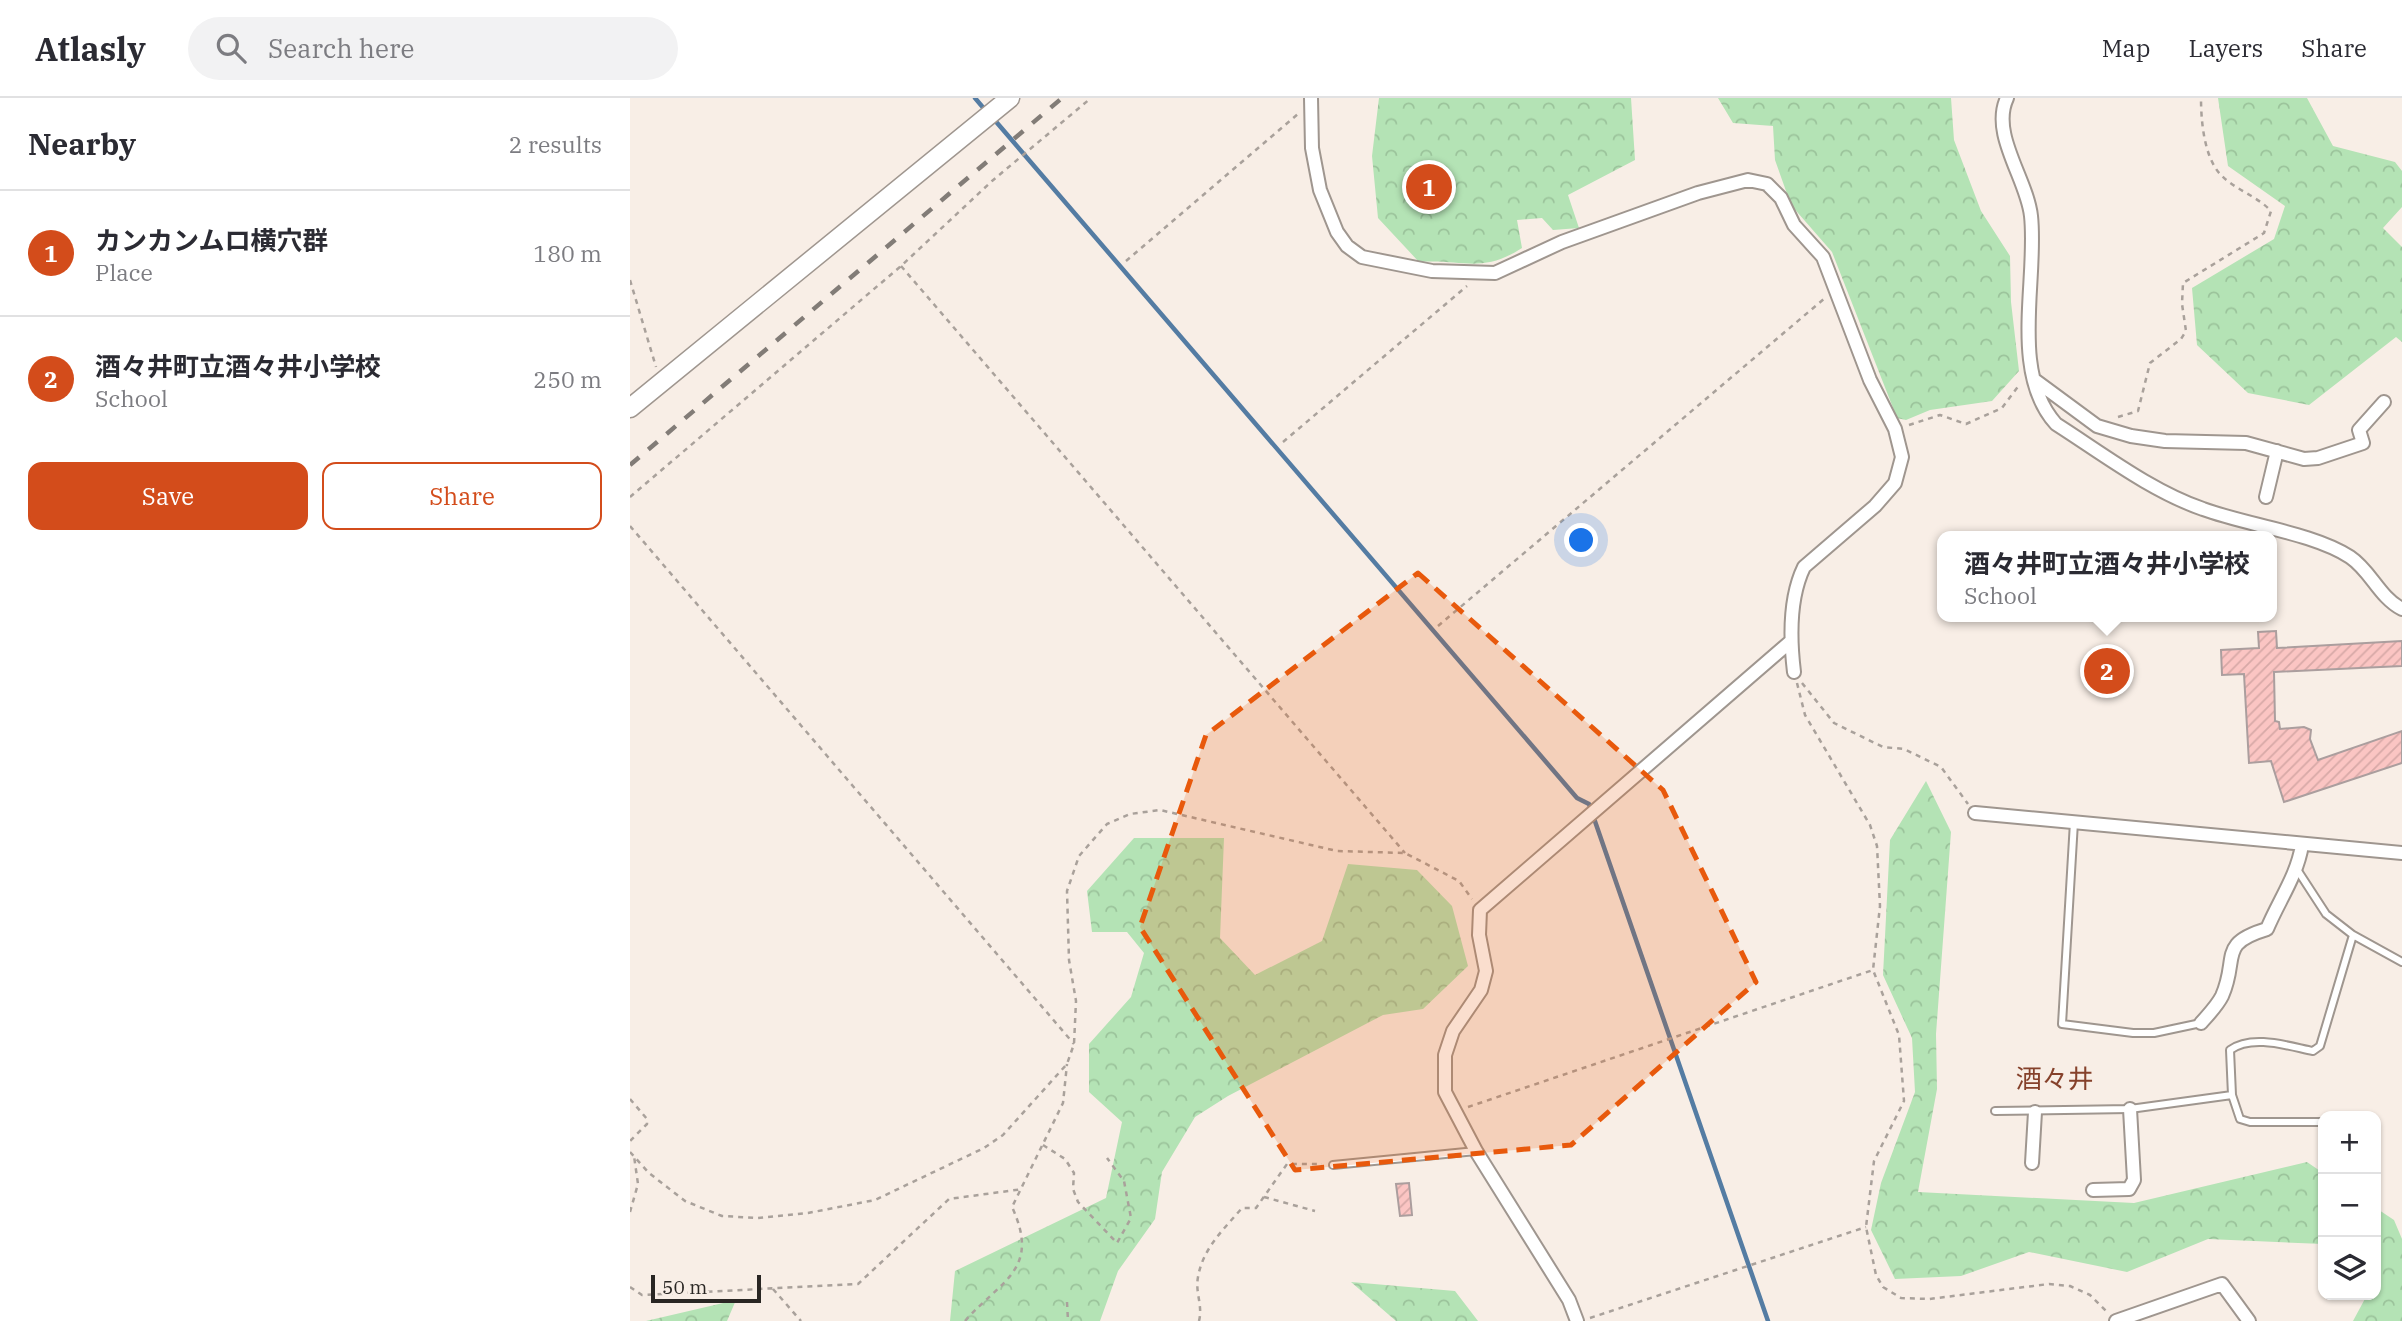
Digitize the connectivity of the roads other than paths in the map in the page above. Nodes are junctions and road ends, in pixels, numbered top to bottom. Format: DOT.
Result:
graph roads {
  1 [pos="1010,98"];
  2 [pos="2007,98"];
  3 [pos="1311,100"];
  4 [pos="2036,381"];
  5 [pos="2384,402"];
  6 [pos="630,408"];
  7 [pos="2277,451"];
  8 [pos="2266,497"];
  9 [pos="2275,531"];
  10 [pos="2277,531"];
  11 [pos="2402,609"];
  12 [pos="1790,642"];
  13 [pos="1794,672"];
  14 [pos="1975,813"];
  15 [pos="2074,822"];
  16 [pos="2302,845"];
  17 [pos="2402,853"];
  18 [pos="2298,871"];
  19 [pos="2353,935"];
  20 [pos="2402,962"];
  21 [pos="2201,1023"];
  22 [pos="2232,1095"];
  23 [pos="2130,1109"];
  24 [pos="1995,1111"];
  25 [pos="2035,1112"];
  26 [pos="2318,1122"];
  27 [pos="1476,1151"];
  28 [pos="2032,1163"];
  29 [pos="1333,1165"];
  30 [pos="2093,1191"];
  31 [pos="2112,1317"];
  32 [pos="1579,1321"];
  33 [pos="2249,1321"];
  1 -- 6 [label="street"];
  2 -- 4 [label="street"];
  3 -- 12 [label="street"];
  4 -- 7 [label="street"];
  4 -- 9 [label="street"];
  5 -- 7 [label="street"];
  7 -- 8 [label="street"];
  10 -- 11 [label="street"];
  12 -- 13 [label="street"];
  12 -- 27 [label="street"];
  14 -- 15 [label="street"];
  15 -- 16 [label="street"];
  15 -- 21 [label="lane"];
  16 -- 17 [label="street"];
  16 -- 18 [label="street"];
  18 -- 19 [label="lane"];
  18 -- 21 [label="street"];
  19 -- 20 [label="lane"];
  19 -- 22 [label="lane"];
  22 -- 23 [label="lane"];
  22 -- 26 [label="lane"];
  23 -- 25 [label="lane"];
  23 -- 30 [label="street"];
  24 -- 25 [label="lane"];
  25 -- 28 [label="street"];
  27 -- 29 [label="lane"];
  27 -- 32 [label="street"];
  31 -- 33 [label="street"];
}
